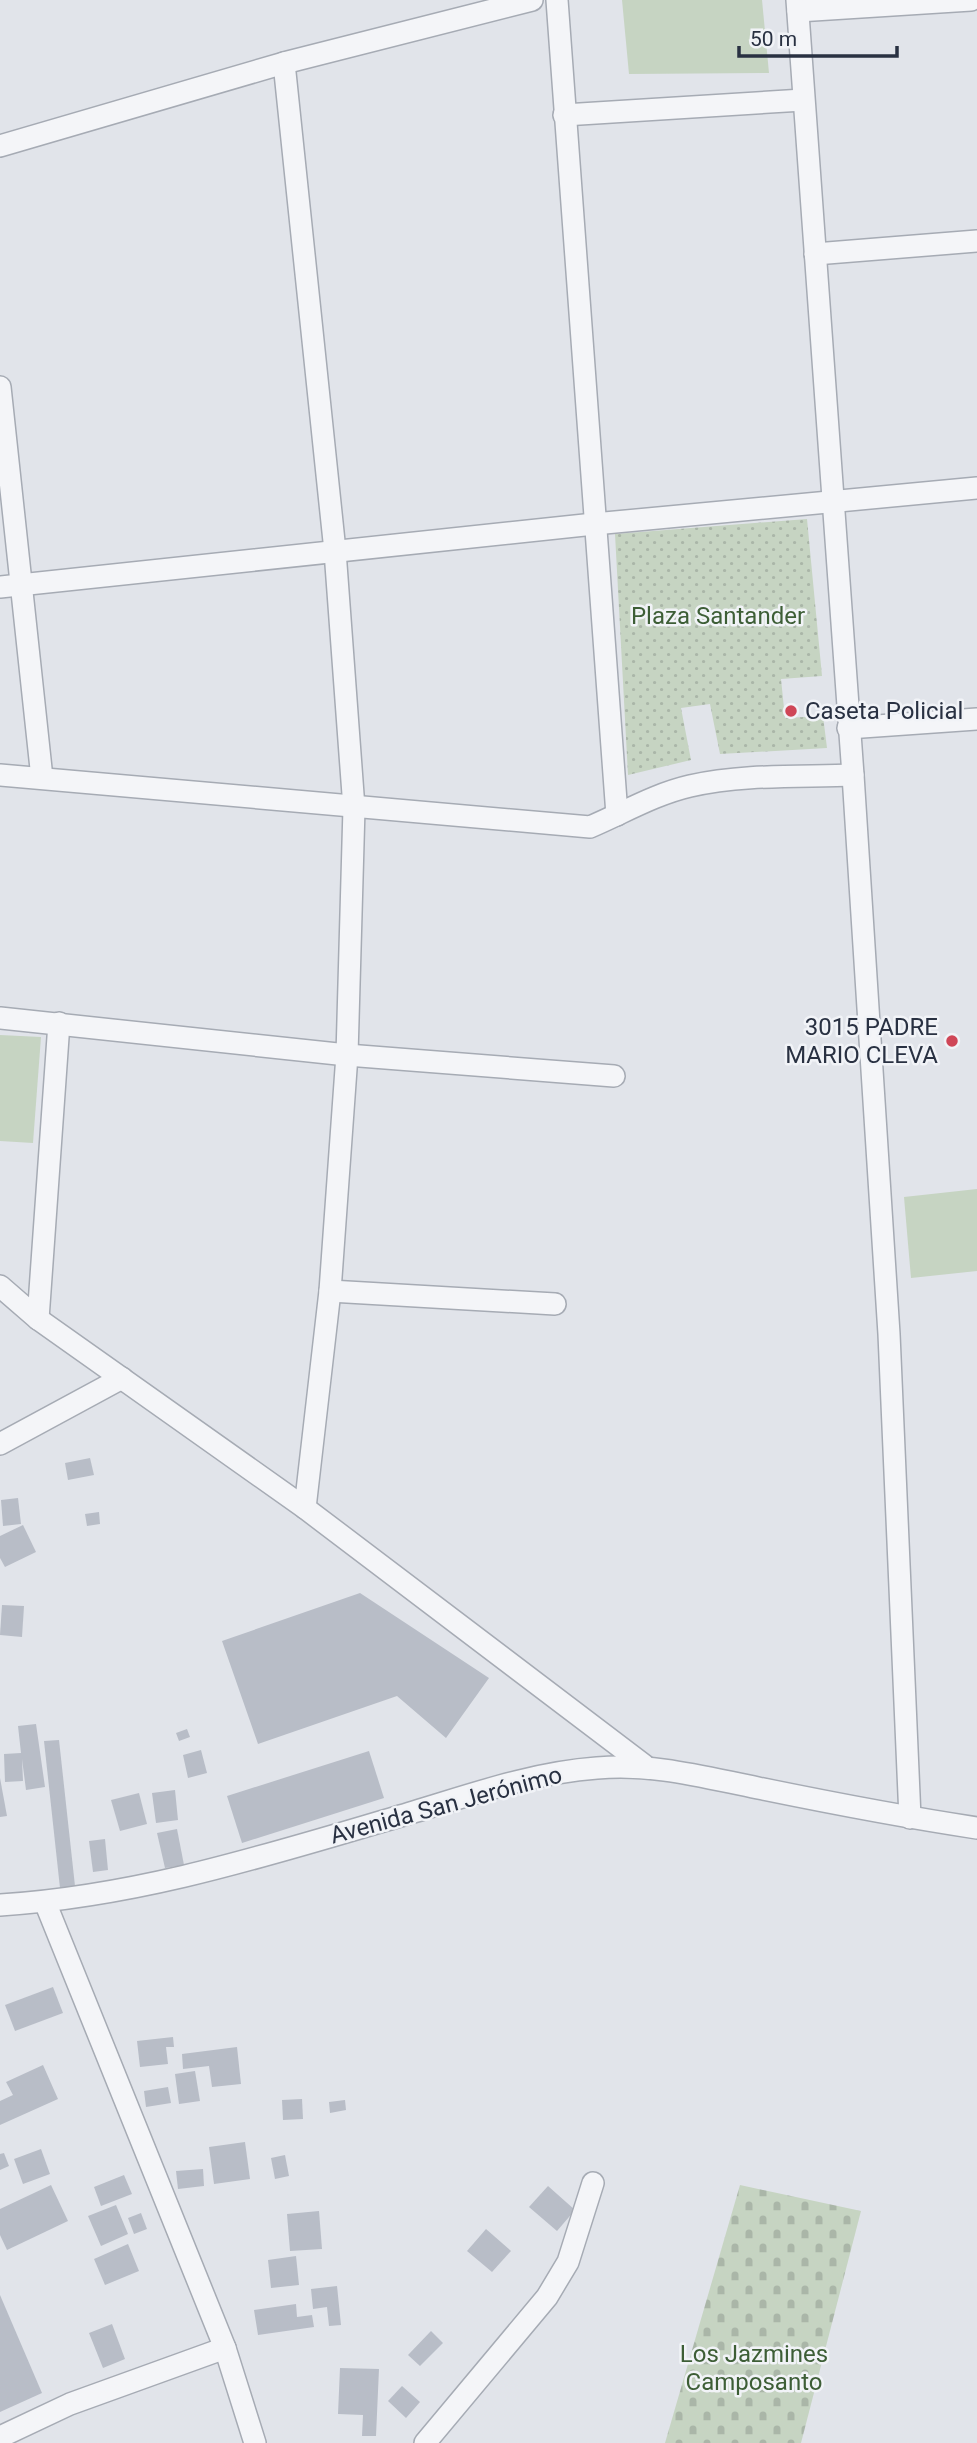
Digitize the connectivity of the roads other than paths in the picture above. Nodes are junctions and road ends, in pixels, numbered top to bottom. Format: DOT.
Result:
graph roads {
  1 [pos="532,0"];
  2 [pos="557,0"];
  3 [pos="971,0"];
  4 [pos="797,5"];
  5 [pos="284,63"];
  6 [pos="803,100"];
  7 [pos="564,115"];
  8 [pos="0,146"];
  9 [pos="977,241"];
  10 [pos="814,254"];
  11 [pos="0,387"];
  12 [pos="977,488"];
  13 [pos="832,501"];
  14 [pos="594,524"];
  15 [pos="335,551"];
  16 [pos="10,586"];
  17 [pos="977,719"];
  18 [pos="848,728"];
  19 [pos="0,775"];
  20 [pos="853,775"];
  21 [pos="42,779"];
  22 [pos="354,808"];
  23 [pos="617,816"];
  24 [pos="0,1018"];
  25 [pos="59,1023"];
  26 [pos="347,1055"];
  27 [pos="614,1076"];
  28 [pos="0,1286"];
  29 [pos="330,1291"];
  30 [pos="555,1304"];
  31 [pos="38,1319"];
  32 [pos="122,1378"];
  33 [pos="0,1444"];
  34 [pos="305,1508"];
  35 [pos="644,1765"];
  36 [pos="910,1818"];
  37 [pos="977,1828"];
  38 [pos="44,1902"];
  39 [pos="0,1905"];
  40 [pos="593,2183"];
  41 [pos="225,2348"];
  42 [pos="0,2437"];
  43 [pos="255,2443"];
  44 [pos="425,2443"];
  1 -- 5 [label="street"];
  2 -- 7 [label="street"];
  3 -- 4 [label="street"];
  4 -- 6 [label="street"];
  5 -- 8 [label="street"];
  5 -- 15 [label="street"];
  6 -- 7 [label="street"];
  6 -- 10 [label="street"];
  7 -- 14 [label="street"];
  9 -- 10 [label="street"];
  10 -- 13 [label="street"];
  11 -- 16 [label="street"];
  12 -- 13 [label="street"];
  13 -- 14 [label="street"];
  13 -- 18 [label="street"];
  14 -- 15 [label="street"];
  14 -- 23 [label="street"];
  15 -- 16 [label="street"];
  15 -- 22 [label="street"];
  16 -- 21 [label="street"];
  17 -- 18 [label="street"];
  18 -- 20 [label="street"];
  19 -- 21 [label="street"];
  20 -- 23 [label="street"];
  20 -- 36 [label="street"];
  21 -- 22 [label="street"];
  22 -- 23 [label="street"];
  22 -- 26 [label="street"];
  24 -- 25 [label="street"];
  25 -- 26 [label="street"];
  25 -- 31 [label="street"];
  26 -- 27 [label="street"];
  26 -- 29 [label="street"];
  28 -- 31 [label="street"];
  29 -- 30 [label="street"];
  29 -- 34 [label="street"];
  31 -- 32 [label="street"];
  32 -- 33 [label="street"];
  32 -- 34 [label="street"];
  34 -- 35 [label="street"];
  35 -- 36 [label="street, Avenida San Jerónimo"];
  35 -- 38 [label="street, Avenida San Jerónimo"];
  36 -- 37 [label="street, Avenida San Jerónimo"];
  38 -- 39 [label="street, Avenida San Jerónimo"];
  38 -- 41 [label="street"];
  40 -- 44 [label="street"];
  41 -- 42 [label="street"];
  41 -- 43 [label="street"];
}
